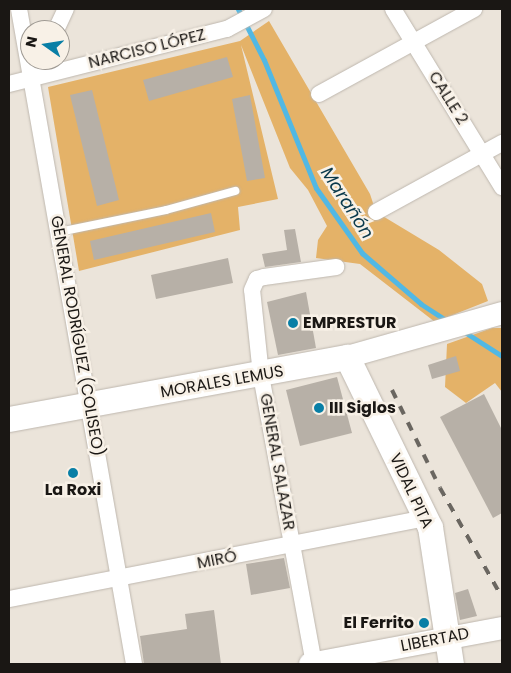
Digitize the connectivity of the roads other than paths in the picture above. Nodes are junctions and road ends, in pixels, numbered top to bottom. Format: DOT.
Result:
graph roads {
  1 [pos="19,9"];
  2 [pos="392,9"];
  3 [pos="474,9"];
  4 [pos="261,11"];
  5 [pos="413,42"];
  6 [pos="36,70"];
  7 [pos="32,79"];
  8 [pos="9,84"];
  9 [pos="320,94"];
  10 [pos="502,143"];
  11 [pos="482,153"];
  12 [pos="502,187"];
  13 [pos="235,191"];
  14 [pos="376,212"];
  15 [pos="59,232"];
  16 [pos="336,267"];
  17 [pos="496,314"];
  18 [pos="347,357"];
  19 [pos="261,375"];
  20 [pos="90,406"];
  21 [pos="9,419"];
  22 [pos="426,518"];
  23 [pos="292,545"];
  24 [pos="120,579"];
  25 [pos="9,599"];
  26 [pos="502,628"];
  27 [pos="446,638"];
  28 [pos="134,664"];
  29 [pos="312,664"];
  30 [pos="451,664"];
  1 -- 7 [label="street, GENERAL RODRÍGUEZ (COLISEO)"];
  2 -- 5 [label="street, CALLE 2"];
  3 -- 5 [label="street"];
  4 -- 7 [label="street, NARCISO LÓPEZ"];
  5 -- 9 [label="street"];
  5 -- 11 [label="street, CALLE 2"];
  6 -- 7 [label="street"];
  7 -- 8 [label="street, NARCISO LÓPEZ"];
  7 -- 15 [label="street, GENERAL RODRÍGUEZ (COLISEO)"];
  10 -- 11 [label="street"];
  11 -- 12 [label="street, CALLE 2"];
  11 -- 14 [label="street"];
  13 -- 15 [label="lane"];
  15 -- 20 [label="street, GENERAL RODRÍGUEZ (COLISEO)"];
  16 -- 19 [label="street, GENERAL SALAZAR"];
  17 -- 18 [label="main road, MORALES LEMUS"];
  18 -- 19 [label="main road, MORALES LEMUS"];
  18 -- 22 [label="main road, VIDAL PITA"];
  19 -- 20 [label="main road, MORALES LEMUS"];
  19 -- 23 [label="street, GENERAL SALAZAR"];
  20 -- 21 [label="main road, MORALES LEMUS"];
  20 -- 24 [label="street, GENERAL RODRÍGUEZ (COLISEO)"];
  22 -- 23 [label="street, MIRÓ"];
  22 -- 27 [label="main road, VIDAL PITA"];
  23 -- 24 [label="street, MIRÓ"];
  23 -- 29 [label="street, GENERAL SALAZAR"];
  24 -- 25 [label="street, MIRÓ"];
  24 -- 28 [label="street, GENERAL RODRÍGUEZ (COLISEO)"];
  26 -- 27 [label="main road, LIBERTAD"];
  27 -- 29 [label="main road, LIBERTAD"];
  27 -- 30 [label="main road, VIDAL PITA"];
}
